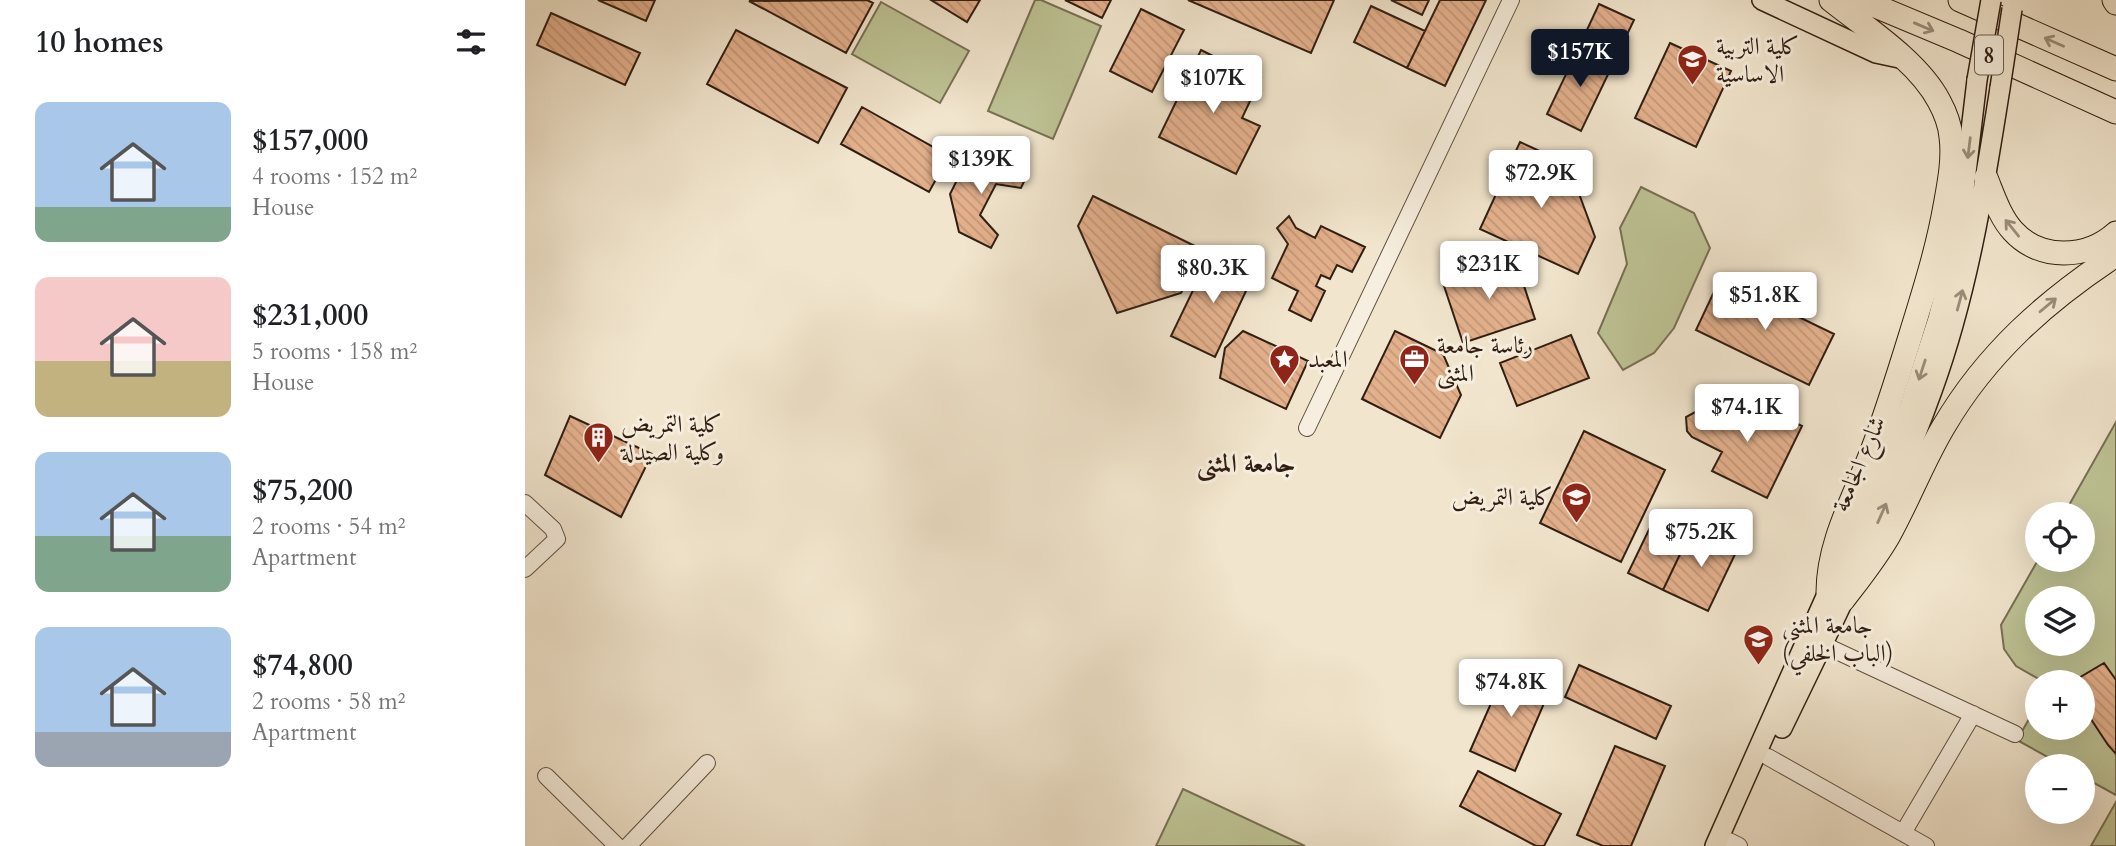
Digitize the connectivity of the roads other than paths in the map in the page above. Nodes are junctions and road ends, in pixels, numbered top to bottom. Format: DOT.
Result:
graph roads {
  1 [pos="1511,0"];
  2 [pos="1762,0"];
  3 [pos="1831,0"];
  4 [pos="1861,0"];
  5 [pos="1960,0"];
  6 [pos="1991,0"];
  7 [pos="2013,4"];
  8 [pos="1904,59"];
  9 [pos="2116,69"];
  10 [pos="2114,114"];
  11 [pos="1986,178"];
  12 [pos="2116,233"];
  13 [pos="2116,255"];
  14 [pos="1307,428"];
  15 [pos="525,503"];
  16 [pos="525,569"];
  17 [pos="1835,596"];
  18 [pos="1815,641"];
  19 [pos="1973,714"];
  20 [pos="2015,734"];
  21 [pos="1768,757"];
  22 [pos="707,763"];
  23 [pos="546,776"];
  24 [pos="1903,833"];
  25 [pos="1727,845"];
  26 [pos="617,846"];
  27 [pos="628,846"];
  28 [pos="1926,846"];
  1 -- 14 [label="street"];
  2 -- 8 [label="main road"];
  3 -- 8 [label="highway"];
  4 -- 10 [label="highway, 8, one-way"];
  9 -- 5 [label="highway, 8, one-way"];
  6 -- 17 [label="main road, شارع الجامعة, one-way, bridge"];
  7 -- 11 [label="main road, bridge"];
  8 -- 17 [label="highway"];
  12 -- 11 [label="highway, one-way"];
  17 -- 11 [label="main road, one-way"];
  17 -- 13 [label="highway, one-way"];
  15 -- 16 [label="street"];
  17 -- 18 [label="main road"];
  18 -- 19 [label="street"];
  18 -- 21 [label="main road"];
  18 -- 25 [label="main road"];
  19 -- 20 [label="street"];
  19 -- 24 [label="street"];
  21 -- 24 [label="street"];
  21 -- 25 [label="main road"];
  22 -- 27 [label="street"];
  23 -- 26 [label="street"];
  24 -- 28 [label="street"];
}
